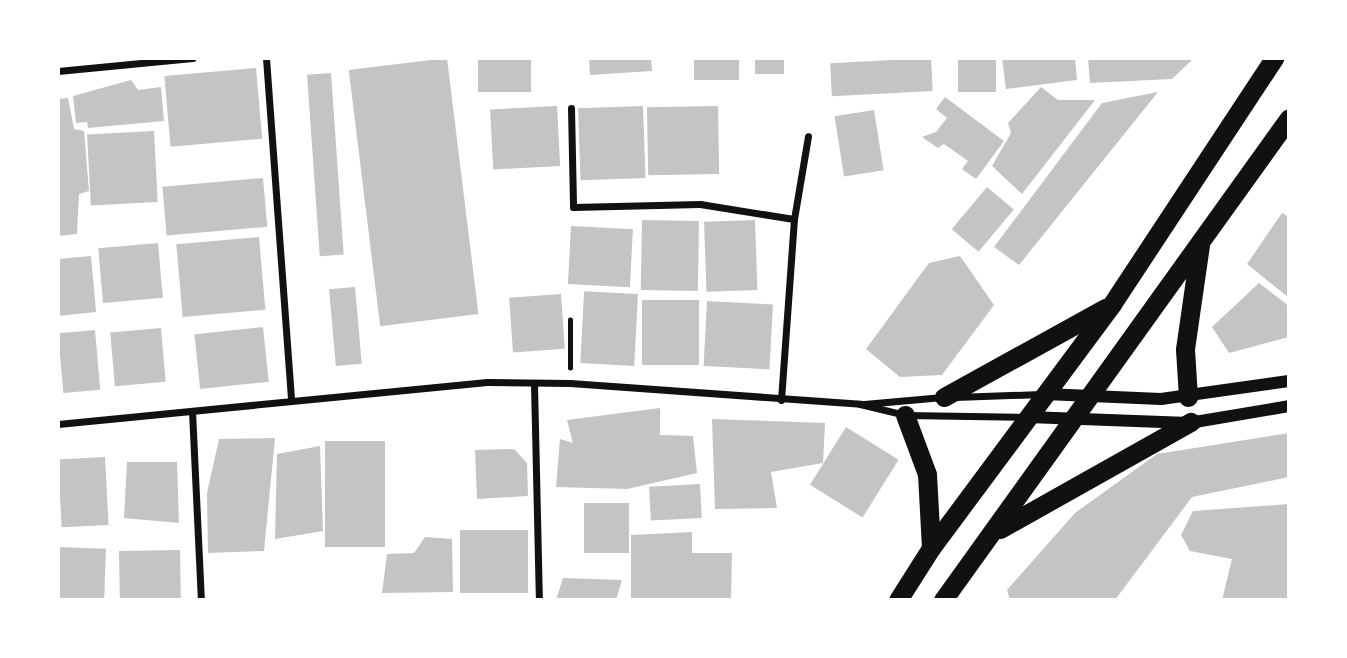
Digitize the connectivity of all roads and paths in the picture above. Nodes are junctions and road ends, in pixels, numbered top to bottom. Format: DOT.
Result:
graph roads {
  1 [pos="192,58"];
  2 [pos="266,58"];
  3 [pos="1274,58"];
  4 [pos="58,71"];
  5 [pos="571,107"];
  6 [pos="1289,118"];
  7 [pos="808,136"];
  8 [pos="794,219"];
  9 [pos="1201,240"];
  10 [pos="1112,304"];
  11 [pos="570,320"];
  12 [pos="1289,381"];
  13 [pos="570,383"];
  14 [pos="534,384"];
  15 [pos="1045,394"];
  16 [pos="944,397"];
  17 [pos="1188,397"];
  18 [pos="1091,398"];
  19 [pos="780,400"];
  20 [pos="291,401"];
  21 [pos="860,404"];
  22 [pos="1289,406"];
  23 [pos="192,411"];
  24 [pos="905,415"];
  25 [pos="1028,416"];
  26 [pos="1073,421"];
  27 [pos="1191,422"];
  28 [pos="58,424"];
  29 [pos="993,533"];
  30 [pos="931,548"];
  31 [pos="201,600"];
  32 [pos="539,600"];
  33 [pos="898,600"];
  34 [pos="943,600"];
  1 -- 4 [label="street"];
  2 -- 20 [label="street"];
  3 -- 10 [label="highway"];
  5 -- 8 [label="street"];
  6 -- 9 [label="highway"];
  7 -- 8 [label="street"];
  8 -- 19 [label="street"];
  9 -- 17 [label="highway"];
  9 -- 18 [label="highway"];
  10 -- 15 [label="highway"];
  10 -- 16 [label="highway"];
  11 -- 13 [label="path"];
  12 -- 17 [label="street"];
  13 -- 14 [label="street"];
  13 -- 19 [label="street"];
  14 -- 20 [label="street"];
  14 -- 32 [label="street"];
  15 -- 16 [label="street"];
  15 -- 18 [label="street"];
  15 -- 25 [label="highway"];
  16 -- 21 [label="street"];
  17 -- 18 [label="street"];
  18 -- 26 [label="highway"];
  19 -- 21 [label="street"];
  20 -- 23 [label="street"];
  21 -- 24 [label="street"];
  22 -- 27 [label="street"];
  23 -- 28 [label="street"];
  23 -- 31 [label="street"];
  24 -- 25 [label="street"];
  24 -- 30 [label="highway"];
  25 -- 26 [label="street"];
  25 -- 30 [label="highway"];
  26 -- 27 [label="street"];
  26 -- 29 [label="highway"];
  27 -- 29 [label="highway"];
  29 -- 34 [label="highway"];
  30 -- 33 [label="highway"];
}
